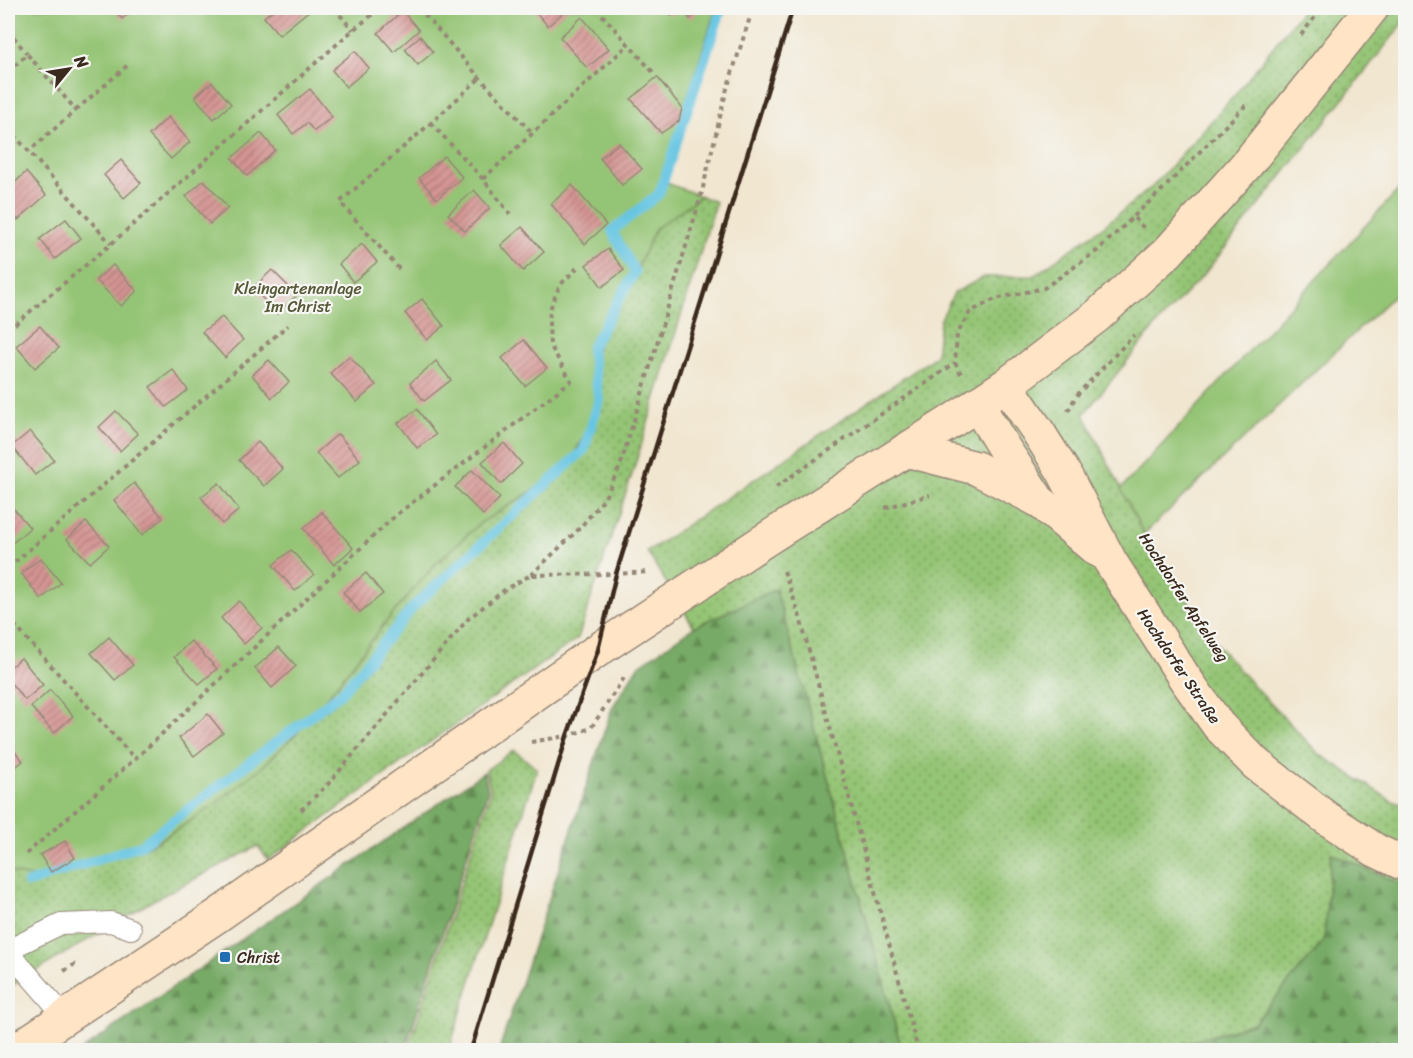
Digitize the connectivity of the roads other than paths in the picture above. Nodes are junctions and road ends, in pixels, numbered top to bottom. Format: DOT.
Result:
graph roads {
  1 [pos="1372,8"];
  2 [pos="1006,385"];
  3 [pos="977,404"];
  4 [pos="906,450"];
  5 [pos="1038,500"];
  6 [pos="1110,561"];
  7 [pos="1406,865"];
  8 [pos="131,929"];
  9 [pos="8,950"];
  10 [pos="66,1018"];
  11 [pos="16,1050"];
  1 -- 2 [label="main road"];
  2 -- 3 [label="main road"];
  2 -- 6 [label="main road, Hochdorfer Straße"];
  3 -- 4 [label="main road"];
  3 -- 5 [label="main road, Hochdorfer Straße"];
  4 -- 5 [label="main road"];
  4 -- 10 [label="main road"];
  5 -- 6 [label="main road, Hochdorfer Straße"];
  6 -- 7 [label="main road, Hochdorfer Straße"];
  8 -- 9 [label="lane"];
  9 -- 10 [label="lane"];
  10 -- 11 [label="main road"];
}
